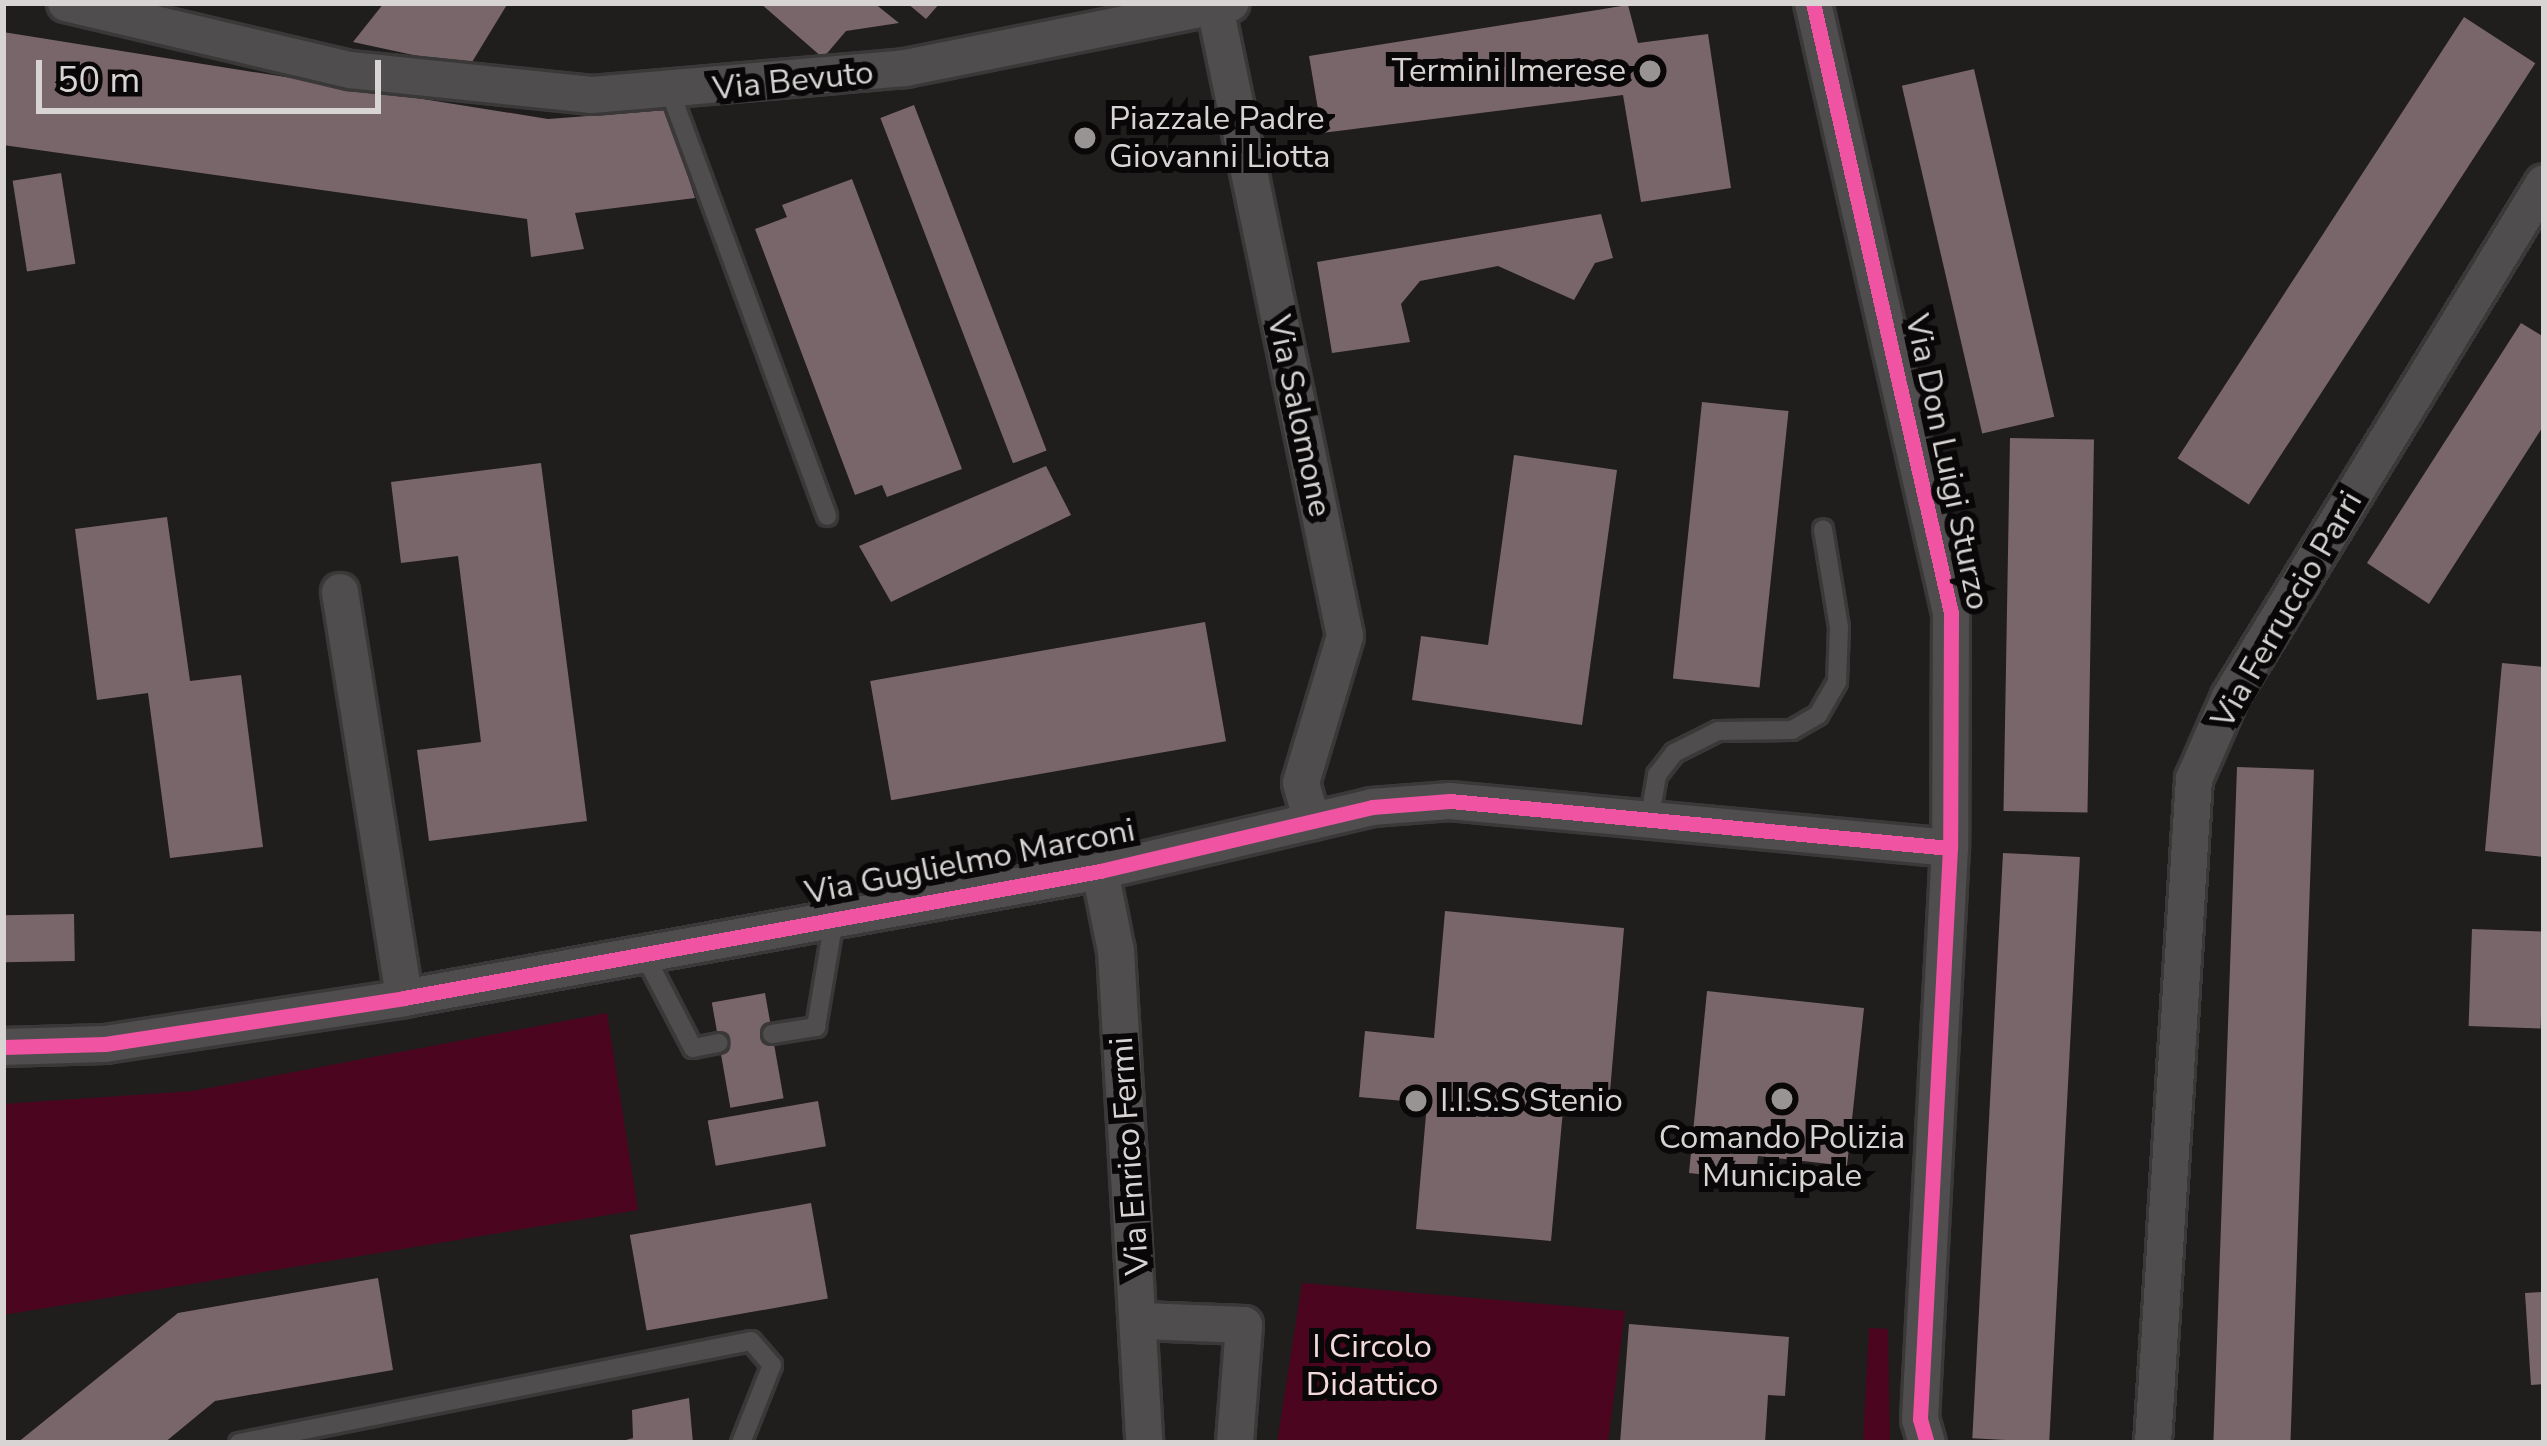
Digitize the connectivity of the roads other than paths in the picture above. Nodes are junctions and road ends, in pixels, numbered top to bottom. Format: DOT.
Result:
graph roads {
  1 [pos="67,3"];
  2 [pos="1813,3"];
  3 [pos="1223,5"];
  4 [pos="174,16"];
  5 [pos="1102,16"];
  6 [pos="671,94"];
  7 [pos="2544,183"];
  8 [pos="827,516"];
  9 [pos="1823,529"];
  10 [pos="340,592"];
  11 [pos="1312,821"];
  12 [pos="1649,822"];
  13 [pos="1950,848"];
  14 [pos="1100,871"];
  15 [pos="834,919"];
  16 [pos="644,954"];
  17 [pos="404,998"];
  18 [pos="772,1034"];
  19 [pos="719,1043"];
  20 [pos="3,1047"];
  21 [pos="1142,1321"];
  22 [pos="239,1443"];
  23 [pos="740,1443"];
  24 [pos="1144,1443"];
  25 [pos="1235,1443"];
  26 [pos="1927,1443"];
  27 [pos="2153,1443"];
  1 -- 4 [label="street, Via Bevuto"];
  2 -- 13 [label="street, Via Don Luigi Sturzo"];
  3 -- 5 [label="street, Via Bevuto"];
  3 -- 11 [label="street, Via Salomone"];
  4 -- 6 [label="street, Via Bevuto"];
  5 -- 6 [label="street, Via Bevuto"];
  6 -- 8 [label="lane"];
  7 -- 27 [label="street, Via Ferruccio Parri"];
  9 -- 12 [label="lane"];
  10 -- 17 [label="street"];
  11 -- 12 [label="street, Via Guglielmo Marconi"];
  11 -- 14 [label="street, Via Guglielmo Marconi"];
  12 -- 13 [label="street, Via Guglielmo Marconi"];
  13 -- 26 [label="street, Via Don Luigi Sturzo"];
  14 -- 15 [label="street, Via Guglielmo Marconi"];
  14 -- 21 [label="street, Via Enrico Fermi"];
  15 -- 16 [label="street, Via Guglielmo Marconi"];
  15 -- 18 [label="lane"];
  16 -- 17 [label="street, Via Guglielmo Marconi"];
  16 -- 19 [label="lane"];
  17 -- 20 [label="street, Via Guglielmo Marconi"];
  21 -- 24 [label="street, Via Enrico Fermi"];
  21 -- 25 [label="street"];
  22 -- 23 [label="lane"];
}
